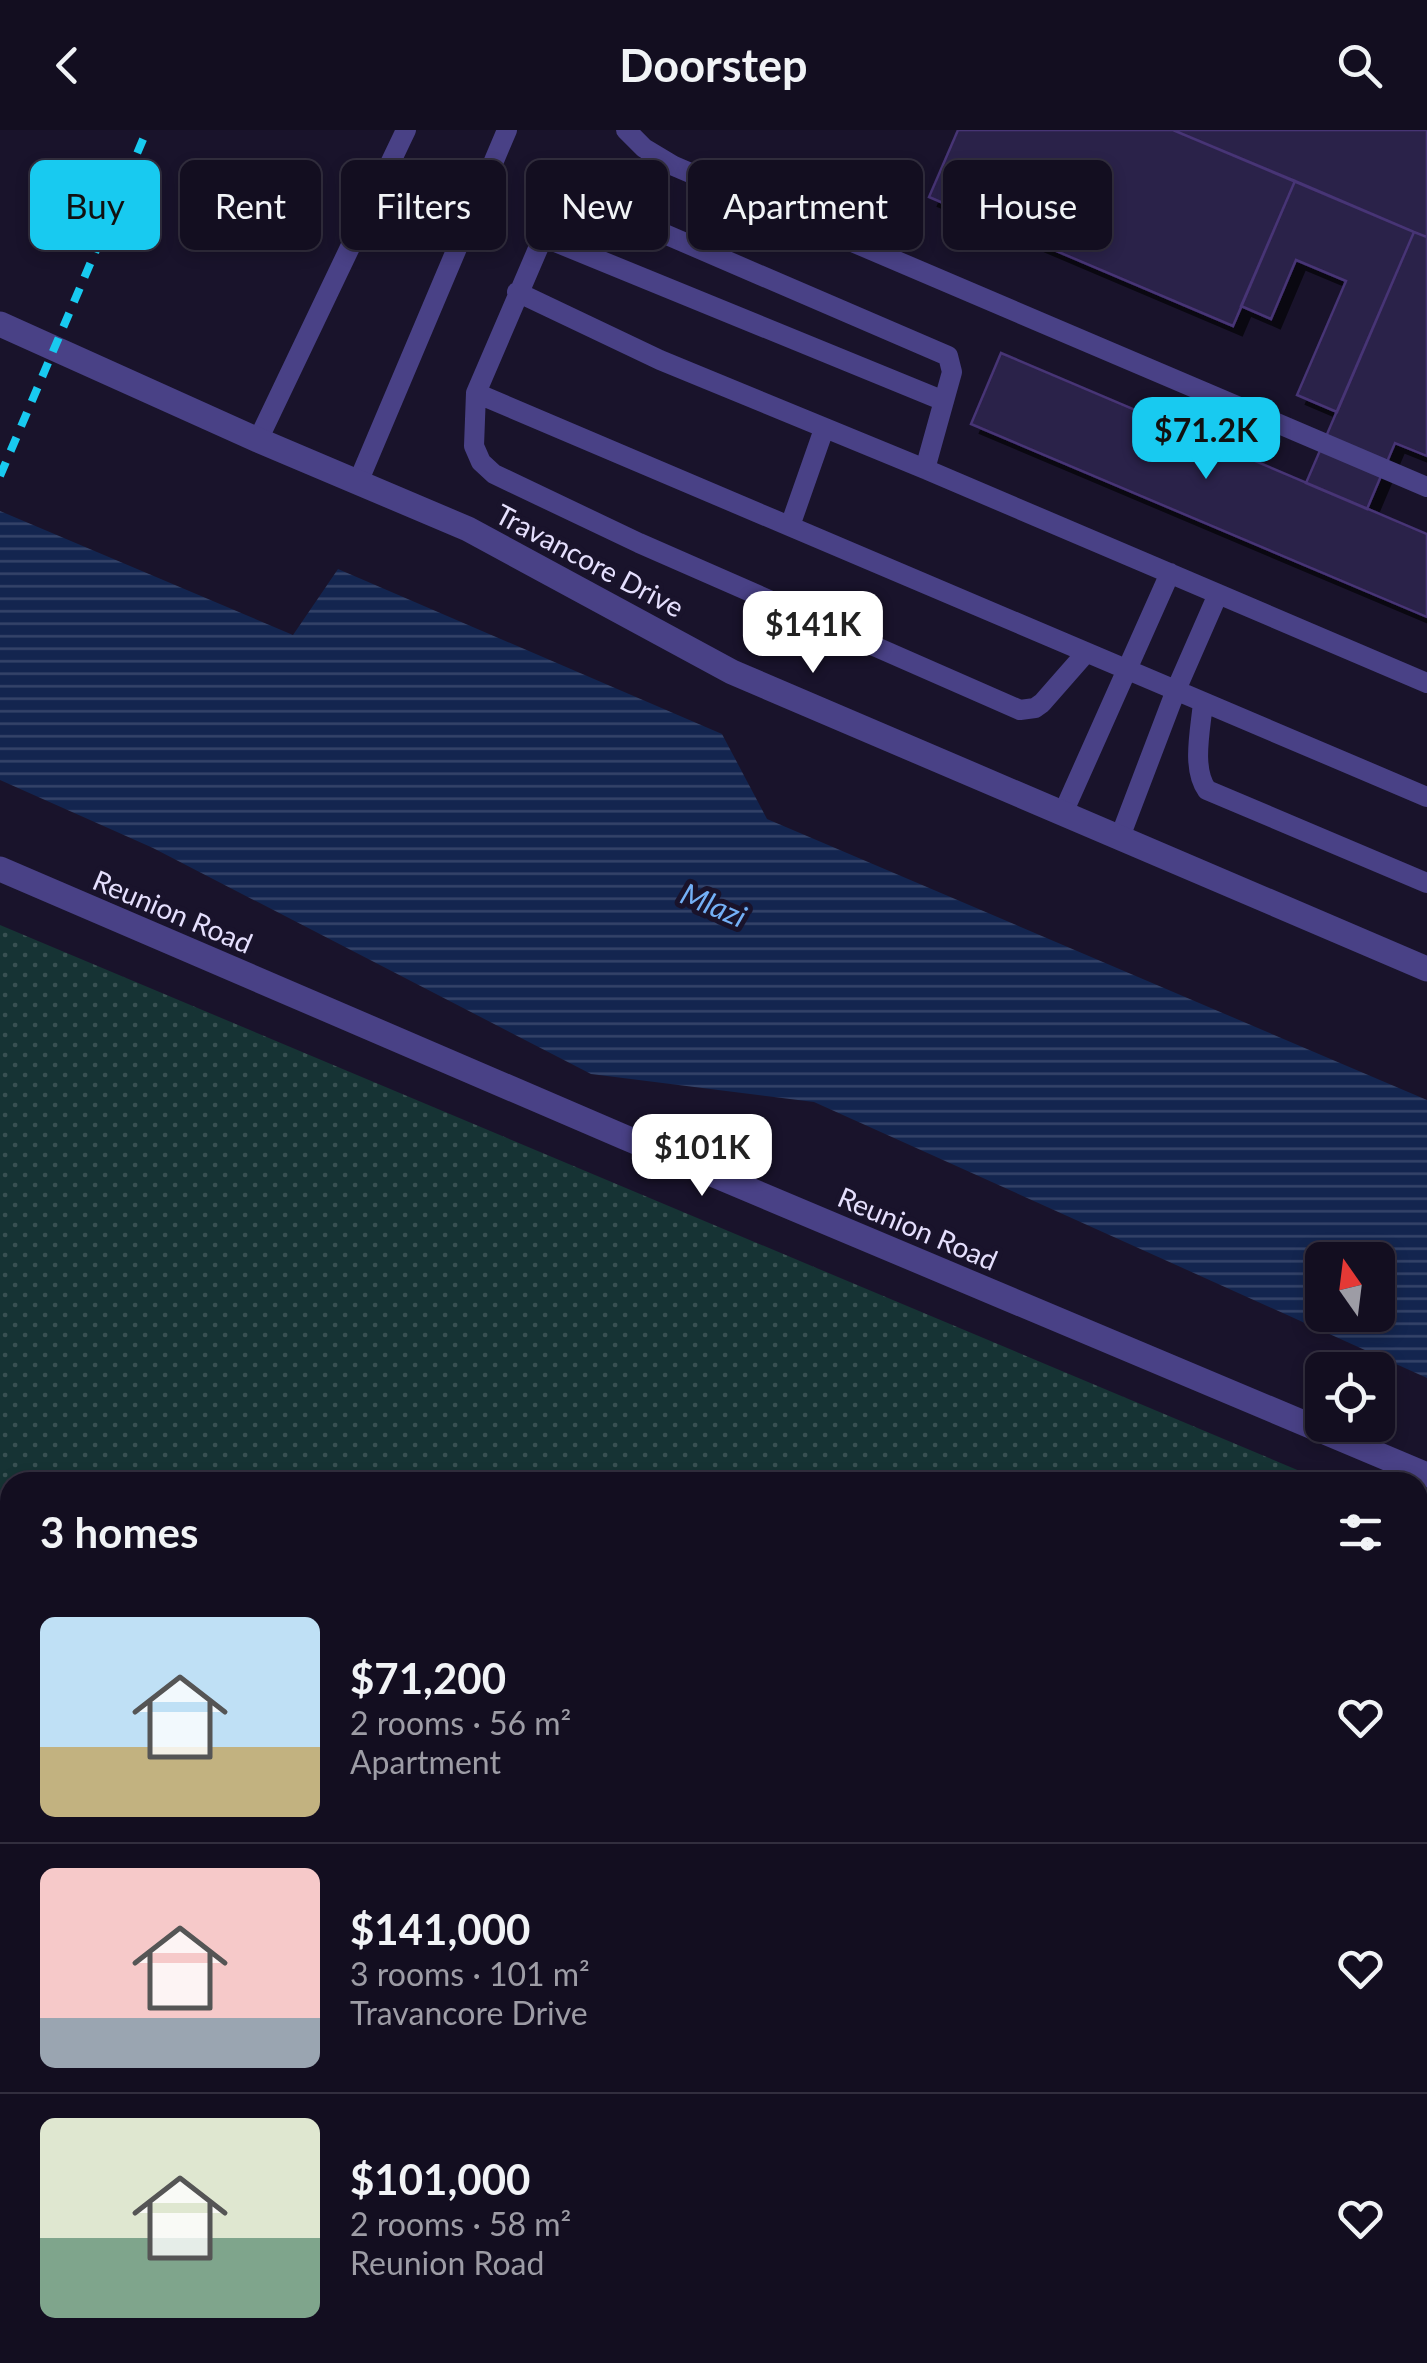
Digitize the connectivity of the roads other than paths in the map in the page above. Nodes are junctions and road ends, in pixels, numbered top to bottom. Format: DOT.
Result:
graph roads {
  1 [pos="406,130"];
  2 [pos="508,130"];
  3 [pos="626,130"];
  4 [pos="668,235"];
  5 [pos="537,250"];
  6 [pos="575,250"];
  7 [pos="517,292"];
  8 [pos="0,324"];
  9 [pos="476,393"];
  10 [pos="944,401"];
  11 [pos="824,428"];
  12 [pos="258,440"];
  13 [pos="925,469"];
  14 [pos="359,480"];
  15 [pos="1427,488"];
  16 [pos="790,526"];
  17 [pos="1170,573"];
  18 [pos="1218,594"];
  19 [pos="1085,654"];
  20 [pos="1127,669"];
  21 [pos="1427,683"];
  22 [pos="1176,690"];
  23 [pos="1202,702"];
  24 [pos="1427,798"];
  25 [pos="1063,813"];
  26 [pos="1120,837"];
  27 [pos="0,869"];
  28 [pos="1427,883"];
  29 [pos="1427,969"];
  30 [pos="1420,1472"];
  1 -- 12 [label="lane"];
  2 -- 14 [label="lane"];
  3 -- 15 [label="lane"];
  4 -- 10 [label="lane"];
  5 -- 7 [label="lane"];
  6 -- 10 [label="lane"];
  7 -- 9 [label="lane"];
  7 -- 11 [label="lane"];
  8 -- 12 [label="street, Travancore Drive"];
  9 -- 16 [label="lane"];
  9 -- 19 [label="lane"];
  10 -- 13 [label="lane"];
  11 -- 13 [label="lane"];
  11 -- 16 [label="lane"];
  12 -- 14 [label="street, Travancore Drive"];
  13 -- 17 [label="lane"];
  14 -- 25 [label="street, Travancore Drive"];
  16 -- 19 [label="lane"];
  17 -- 18 [label="lane"];
  17 -- 20 [label="lane"];
  18 -- 21 [label="lane"];
  18 -- 22 [label="lane"];
  19 -- 20 [label="lane"];
  20 -- 22 [label="lane"];
  20 -- 25 [label="lane"];
  22 -- 23 [label="lane"];
  22 -- 26 [label="lane"];
  23 -- 24 [label="lane"];
  23 -- 28 [label="lane"];
  25 -- 26 [label="street, Travancore Drive"];
  26 -- 29 [label="street, Travancore Drive"];
  27 -- 30 [label="street, Reunion Road"];
}
